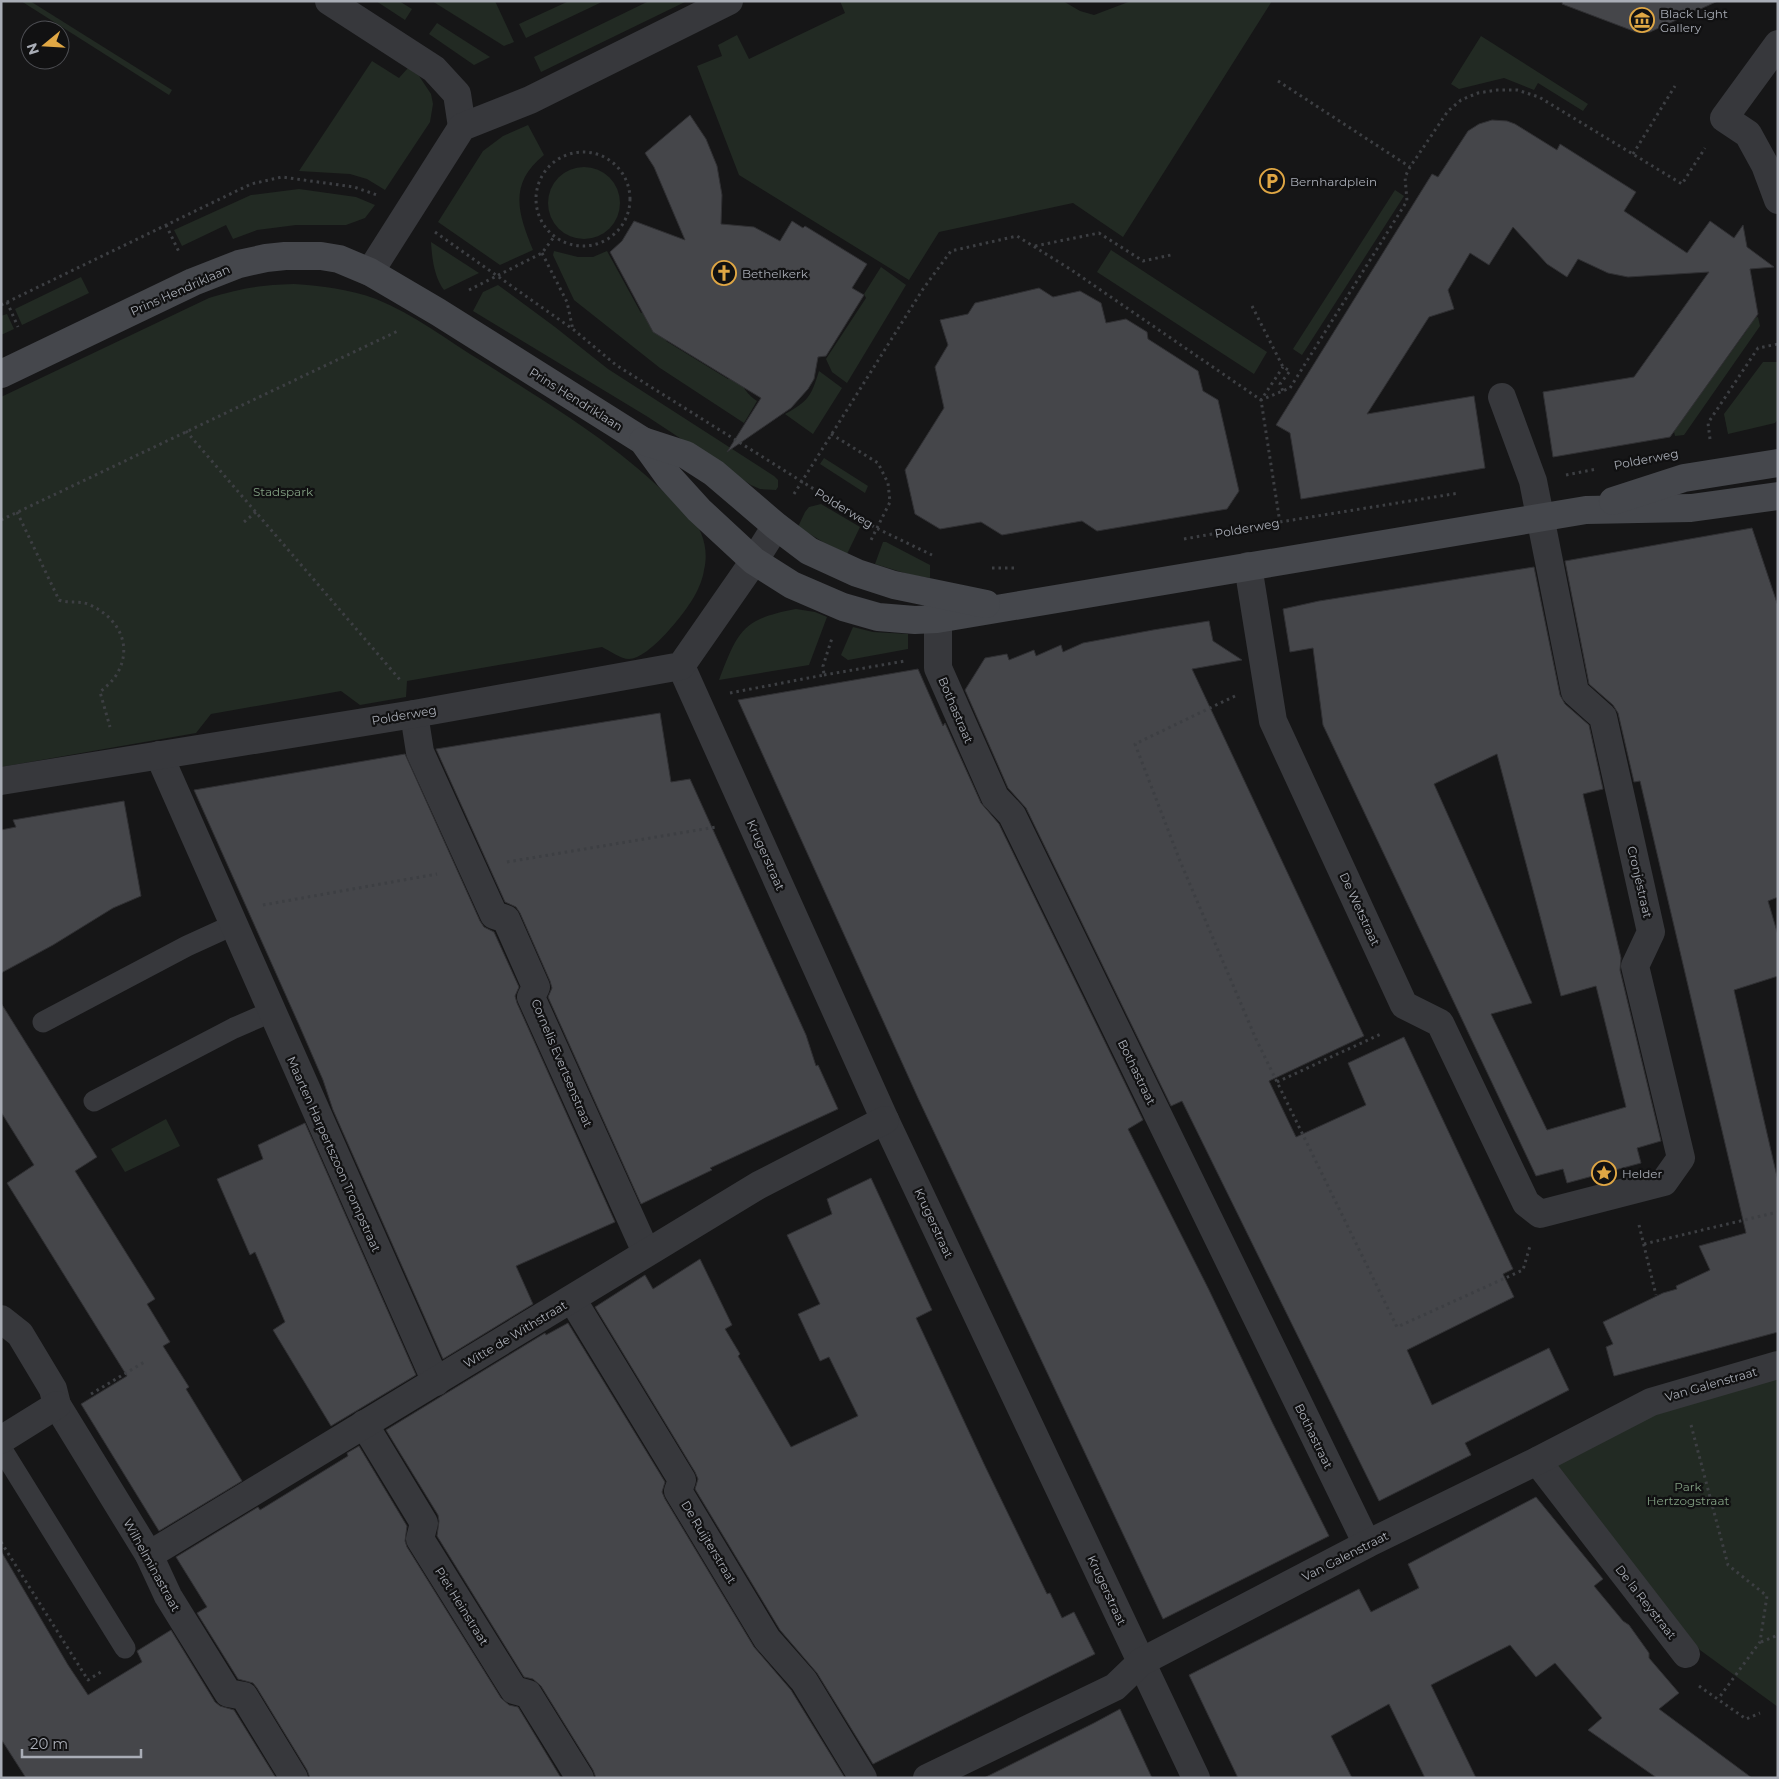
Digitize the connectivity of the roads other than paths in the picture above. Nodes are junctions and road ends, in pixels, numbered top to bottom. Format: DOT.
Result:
graph roads {
  1 [pos="329,1"];
  2 [pos="729,1"];
  3 [pos="1778,44"];
  4 [pos="462,127"];
  5 [pos="1778,200"];
  6 [pos="370,272"];
  7 [pos="1,374"];
  8 [pos="1502,397"];
  9 [pos="643,441"];
  10 [pos="1778,463"];
  11 [pos="1778,496"];
  12 [pos="1586,510"];
  13 [pos="1540,517"];
  14 [pos="776,526"];
  15 [pos="754,562"];
  16 [pos="1248,566"];
  17 [pos="937,607"];
  18 [pos="680,666"];
  19 [pos="414,714"];
  20 [pos="159,755"];
  21 [pos="1,782"];
  22 [pos="234,926"];
  23 [pos="271,1012"];
  24 [pos="43,1022"];
  25 [pos="94,1101"];
  26 [pos="885,1120"];
  27 [pos="1540,1214"];
  28 [pos="646,1252"];
  29 [pos="572,1299"];
  30 [pos="1,1319"];
  31 [pos="1778,1365"];
  32 [pos="436,1382"];
  33 [pos="59,1409"];
  34 [pos="364,1424"];
  35 [pos="1,1440"];
  36 [pos="1,1448"];
  37 [pos="1537,1461"];
  38 [pos="1366,1544"];
  39 [pos="149,1555"];
  40 [pos="125,1648"];
  41 [pos="1686,1654"];
  42 [pos="1141,1662"];
  43 [pos="294,1778"];
  44 [pos="580,1778"];
  45 [pos="863,1778"];
  46 [pos="927,1778"];
  47 [pos="1196,1778"];
  1 -- 4 [label="street"];
  2 -- 4 [label="street"];
  3 -- 5 [label="street"];
  4 -- 6 [label="street"];
  6 -- 7 [label="main road, Prins Hendriklaan"];
  6 -- 9 [label="main road, Prins Hendriklaan"];
  8 -- 13 [label="street"];
  9 -- 14 [label="main road, Polderweg"];
  9 -- 15 [label="main road, Prins Hendriklaan"];
  10 -- 12 [label="main road, Polderweg"];
  11 -- 12 [label="main road, Polderweg"];
  12 -- 13 [label="main road, Polderweg"];
  13 -- 16 [label="main road, Polderweg"];
  13 -- 27 [label="street, Cronjéstraat"];
  14 -- 15 [label="street"];
  14 -- 17 [label="main road, Polderweg"];
  15 -- 17 [label="main road, Polderweg"];
  15 -- 18 [label="street"];
  16 -- 17 [label="main road, Polderweg"];
  16 -- 27 [label="street, De Wetstraat"];
  17 -- 38 [label="street, Bothastraat"];
  18 -- 19 [label="street, Polderweg"];
  18 -- 26 [label="street, Krugerstraat"];
  19 -- 20 [label="street, Polderweg"];
  19 -- 28 [label="street, Cornelis Evertsenstraat"];
  20 -- 21 [label="street, Polderweg"];
  20 -- 22 [label="street, Maarten Harpertszoon Trompstraat"];
  22 -- 23 [label="street, Maarten Harpertszoon Trompstraat"];
  22 -- 24 [label="lane"];
  23 -- 25 [label="lane"];
  23 -- 32 [label="street, Maarten Harpertszoon Trompstraat"];
  26 -- 28 [label="street, Witte de Withstraat"];
  26 -- 42 [label="street, Krugerstraat"];
  28 -- 29 [label="street, Witte de Withstraat"];
  29 -- 32 [label="street, Witte de Withstraat"];
  29 -- 45 [label="street, De Ruijterstraat"];
  30 -- 33 [label="street, Wilhelminastraat"];
  31 -- 37 [label="street, Van Galenstraat"];
  32 -- 34 [label="street, Witte de Withstraat"];
  33 -- 35 [label="street"];
  33 -- 39 [label="street, Wilhelminastraat"];
  34 -- 39 [label="street, Witte de Withstraat"];
  34 -- 44 [label="street, Piet Heinstraat"];
  36 -- 40 [label="lane"];
  37 -- 38 [label="street, Van Galenstraat"];
  37 -- 41 [label="street, De la Reystraat"];
  38 -- 42 [label="street, Van Galenstraat"];
  39 -- 43 [label="street, Wilhelminastraat"];
  42 -- 46 [label="street, Van Galenstraat"];
  42 -- 47 [label="street, Krugerstraat"];
}
